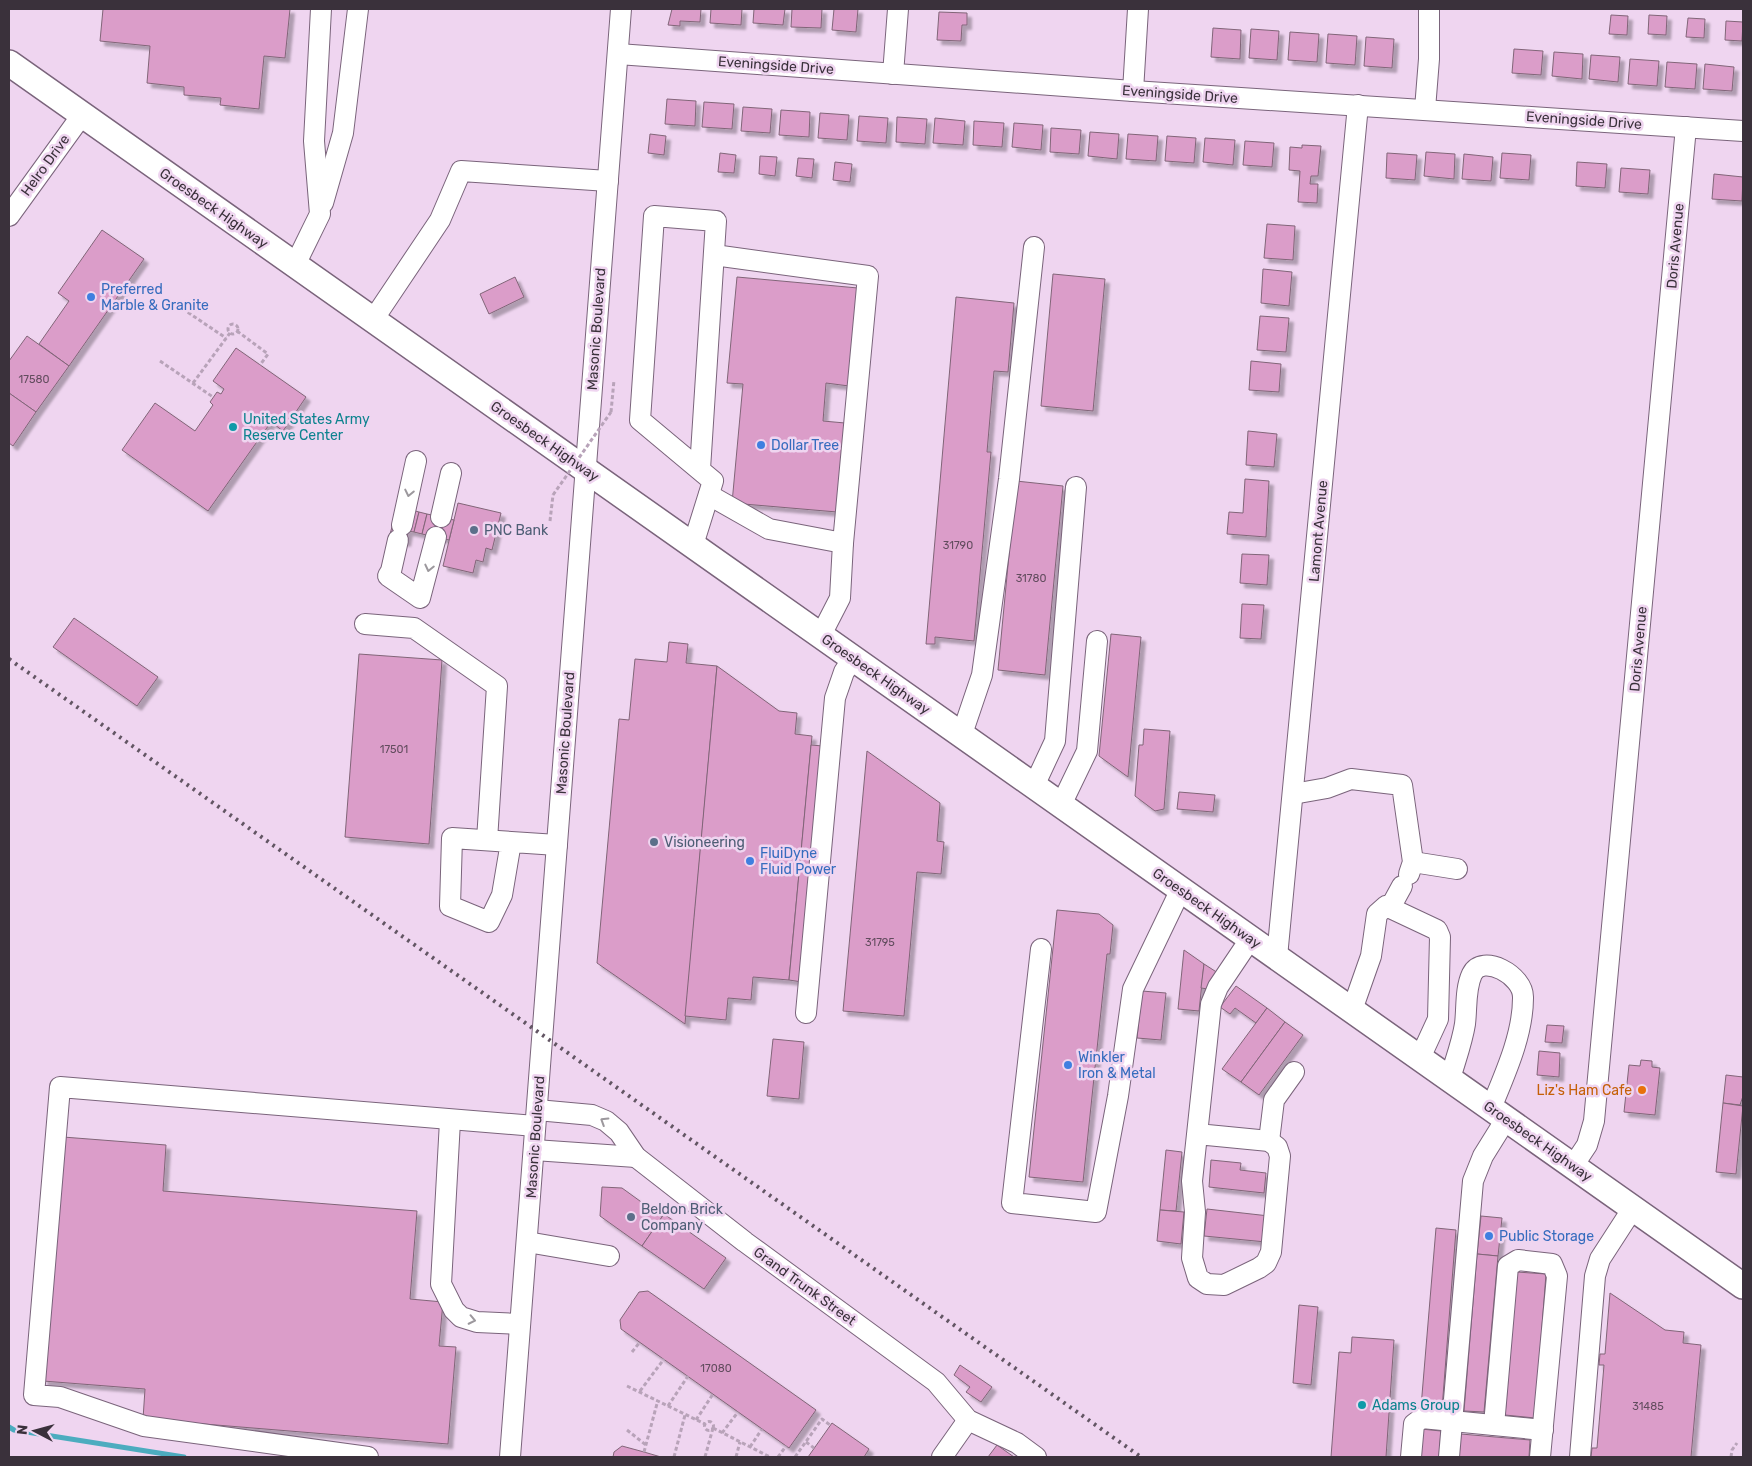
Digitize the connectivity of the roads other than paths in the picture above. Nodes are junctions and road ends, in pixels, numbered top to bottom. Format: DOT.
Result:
graph roads {
  1 [pos="321,9"];
  2 [pos="358,9"];
  3 [pos="621,9"];
  4 [pos="898,9"];
  5 [pos="1138,9"];
  6 [pos="1429,9"];
  7 [pos="618,54"];
  8 [pos="9,63"];
  9 [pos="893,74"];
  10 [pos="1133,91"];
  11 [pos="1358,105"];
  12 [pos="1425,109"];
  13 [pos="82,115"];
  14 [pos="1686,127"];
  15 [pos="1743,131"];
  16 [pos="608,180"];
  17 [pos="320,214"];
  18 [pos="9,216"];
  19 [pos="1034,247"];
  20 [pos="714,255"];
  21 [pos="295,265"];
  22 [pos="373,320"];
  23 [pos="416,461"];
  24 [pos="700,469"];
  25 [pos="585,470"];
  26 [pos="451,473"];
  27 [pos="1076,486"];
  28 [pos="709,495"];
  29 [pos="441,517"];
  30 [pos="436,537"];
  31 [pos="843,543"];
  32 [pos="693,545"];
  33 [pos="365,624"];
  34 [pos="821,635"];
  35 [pos="1097,641"];
  36 [pos="853,658"];
  37 [pos="962,734"];
  38 [pos="1034,786"];
  39 [pos="1293,794"];
  40 [pos="1061,805"];
  41 [pos="487,840"];
  42 [pos="511,842"];
  43 [pos="557,844"];
  44 [pos="1457,869"];
  45 [pos="1408,874"];
  46 [pos="1181,889"];
  47 [pos="1390,908"];
  48 [pos="1251,938"];
  49 [pos="1041,949"];
  50 [pos="1278,957"];
  51 [pos="1352,1010"];
  52 [pos="806,1013"];
  53 [pos="1420,1058"];
  54 [pos="1294,1072"];
  55 [pos="1450,1079"];
  56 [pos="1499,1113"];
  57 [pos="536,1118"];
  58 [pos="450,1121"];
  59 [pos="1197,1134"];
  60 [pos="1269,1141"];
  61 [pos="534,1150"];
  62 [pos="636,1157"];
  63 [pos="1573,1166"];
  64 [pos="1633,1208"];
  65 [pos="527,1242"];
  66 [pos="610,1256"];
  67 [pos="1743,1286"];
  68 [pos="520,1324"];
  69 [pos="968,1420"];
  70 [pos="1452,1421"];
  71 [pos="1494,1425"];
  72 [pos="1543,1430"];
  73 [pos="368,1457"];
  74 [pos="510,1457"];
  75 [pos="942,1457"];
  76 [pos="1036,1457"];
  77 [pos="1411,1457"];
  78 [pos="1448,1457"];
  79 [pos="1540,1457"];
  80 [pos="1580,1457"];
  1 -- 17 [label="street"];
  2 -- 17 [label="street"];
  3 -- 7 [label="street, Masonic Boulevard"];
  4 -- 9 [label="street"];
  5 -- 10 [label="street"];
  6 -- 12 [label="street"];
  7 -- 9 [label="street, Eveningside Drive"];
  7 -- 16 [label="street, Masonic Boulevard"];
  8 -- 13 [label="main road, Groesbeck Highway"];
  9 -- 10 [label="street, Eveningside Drive"];
  10 -- 11 [label="street, Eveningside Drive"];
  11 -- 12 [label="street, Eveningside Drive"];
  11 -- 39 [label="street, Lamont Avenue"];
  12 -- 14 [label="street, Eveningside Drive"];
  13 -- 18 [label="street, Helro Drive"];
  13 -- 21 [label="main road, Groesbeck Highway"];
  14 -- 15 [label="street, Eveningside Drive"];
  14 -- 63 [label="street, Doris Avenue"];
  16 -- 22 [label="street"];
  16 -- 25 [label="street, Masonic Boulevard"];
  17 -- 21 [label="street"];
  19 -- 37 [label="street"];
  20 -- 24 [label="street"];
  20 -- 24 [label="street"];
  20 -- 31 [label="street"];
  21 -- 22 [label="main road, Groesbeck Highway"];
  22 -- 25 [label="main road, Groesbeck Highway"];
  23 -- 30 [label="street"];
  24 -- 28 [label="street"];
  25 -- 32 [label="main road, Groesbeck Highway"];
  25 -- 43 [label="street, Masonic Boulevard"];
  26 -- 29 [label="street"];
  27 -- 38 [label="street"];
  28 -- 31 [label="street"];
  28 -- 32 [label="street"];
  31 -- 34 [label="street"];
  32 -- 34 [label="main road, Groesbeck Highway"];
  33 -- 41 [label="street"];
  34 -- 36 [label="main road, Groesbeck Highway"];
  35 -- 40 [label="street"];
  36 -- 37 [label="main road, Groesbeck Highway"];
  36 -- 52 [label="street"];
  37 -- 38 [label="main road, Groesbeck Highway"];
  38 -- 40 [label="main road, Groesbeck Highway"];
  39 -- 45 [label="street"];
  39 -- 50 [label="street, Lamont Avenue"];
  40 -- 46 [label="main road, Groesbeck Highway"];
  41 -- 42 [label="street"];
  41 -- 42 [label="street"];
  42 -- 43 [label="street"];
  43 -- 57 [label="street, Masonic Boulevard"];
  44 -- 45 [label="street"];
  45 -- 47 [label="street"];
  46 -- 48 [label="main road, Groesbeck Highway"];
  46 -- 49 [label="street"];
  47 -- 51 [label="street"];
  47 -- 53 [label="street"];
  48 -- 50 [label="main road, Groesbeck Highway"];
  48 -- 59 [label="street"];
  50 -- 51 [label="main road, Groesbeck Highway"];
  51 -- 53 [label="main road, Groesbeck Highway"];
  53 -- 55 [label="main road, Groesbeck Highway"];
  54 -- 60 [label="street"];
  55 -- 56 [label="main road, Groesbeck Highway"];
  55 -- 56 [label="street"];
  56 -- 63 [label="main road, Groesbeck Highway"];
  56 -- 70 [label="street"];
  57 -- 58 [label="street, Grand Trunk Street"];
  57 -- 61 [label="street, Masonic Boulevard"];
  62 -- 57 [label="street, Grand Trunk Street, one-way"];
  58 -- 68 [label="street, one-way"];
  58 -- 73 [label="street, Grand Trunk Street"];
  59 -- 60 [label="street"];
  59 -- 60 [label="street"];
  61 -- 62 [label="street"];
  61 -- 65 [label="street, Masonic Boulevard"];
  62 -- 69 [label="street, Grand Trunk Street"];
  63 -- 64 [label="main road, Groesbeck Highway"];
  64 -- 67 [label="main road, Groesbeck Highway"];
  64 -- 80 [label="street"];
  65 -- 66 [label="street"];
  65 -- 68 [label="street, Masonic Boulevard"];
  68 -- 74 [label="street, Masonic Boulevard"];
  69 -- 75 [label="street"];
  69 -- 76 [label="street"];
  70 -- 71 [label="street"];
  70 -- 77 [label="street"];
  70 -- 78 [label="street"];
  71 -- 72 [label="street"];
  71 -- 72 [label="street"];
  72 -- 79 [label="street"];
}
